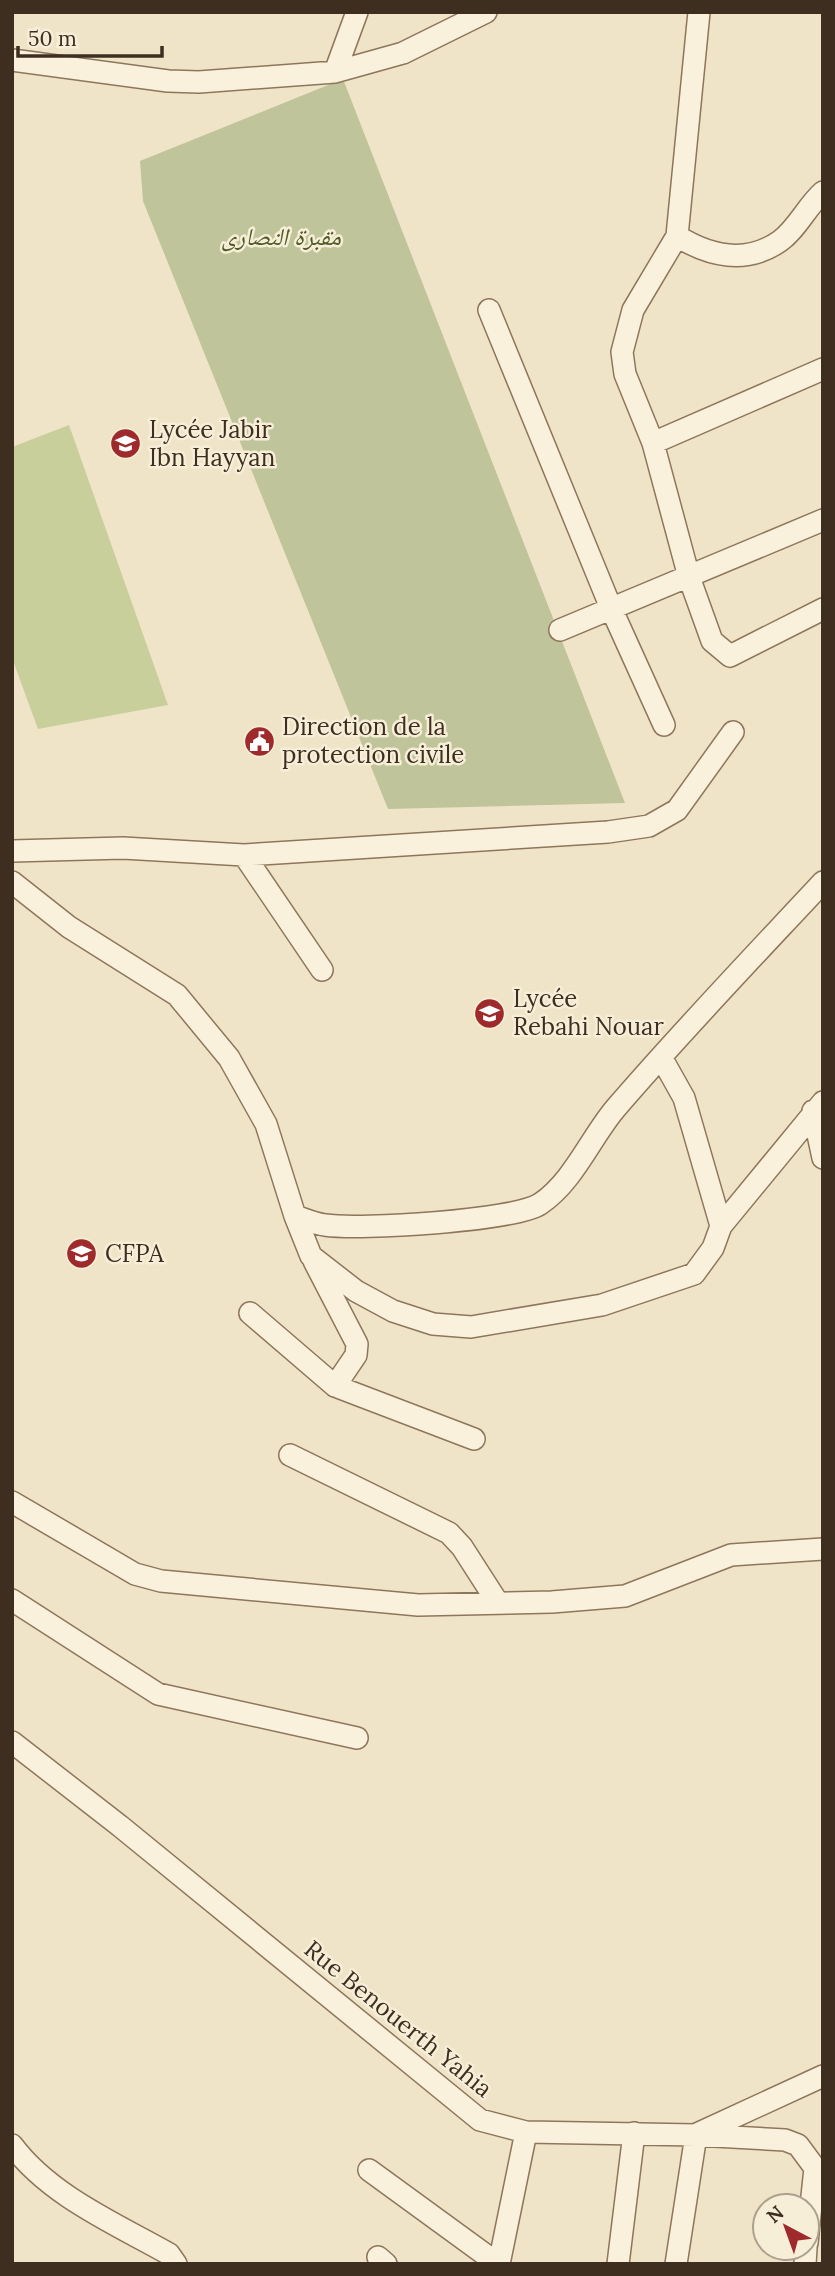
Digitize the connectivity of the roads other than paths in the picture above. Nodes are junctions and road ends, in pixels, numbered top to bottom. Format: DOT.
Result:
graph roads {
  1 [pos="357,12"];
  2 [pos="486,12"];
  3 [pos="699,12"];
  4 [pos="12,60"];
  5 [pos="335,72"];
  6 [pos="823,192"];
  7 [pos="677,236"];
  8 [pos="489,310"];
  9 [pos="823,369"];
  10 [pos="653,443"];
  11 [pos="823,520"];
  12 [pos="689,577"];
  13 [pos="611,608"];
  14 [pos="823,609"];
  15 [pos="560,630"];
  16 [pos="664,725"];
  17 [pos="733,732"];
  18 [pos="12,851"];
  19 [pos="244,855"];
  20 [pos="823,881"];
  21 [pos="12,882"];
  22 [pos="322,970"];
  23 [pos="661,1057"];
  24 [pos="818,1106"];
  25 [pos="823,1158"];
  26 [pos="295,1216"];
  27 [pos="721,1226"];
  28 [pos="312,1256"];
  29 [pos="250,1313"];
  30 [pos="335,1386"];
  31 [pos="474,1439"];
  32 [pos="290,1455"];
  33 [pos="12,1502"];
  34 [pos="823,1549"];
  35 [pos="12,1600"];
  36 [pos="498,1603"];
  37 [pos="357,1738"];
  38 [pos="12,1742"];
  39 [pos="823,2076"];
  40 [pos="526,2132"];
  41 [pos="634,2133"];
  42 [pos="696,2134"];
  43 [pos="12,2146"];
  44 [pos="369,2170"];
  45 [pos="813,2192"];
  46 [pos="176,2264"];
  47 [pos="499,2264"];
  48 [pos="618,2264"];
  49 [pos="676,2264"];
  1 -- 5 [label="street"];
  2 -- 5 [label="street"];
  3 -- 7 [label="street"];
  4 -- 5 [label="street"];
  6 -- 7 [label="street"];
  7 -- 10 [label="street"];
  8 -- 13 [label="street"];
  9 -- 10 [label="street"];
  10 -- 12 [label="street"];
  11 -- 12 [label="street"];
  12 -- 13 [label="street"];
  12 -- 14 [label="street"];
  13 -- 15 [label="street"];
  13 -- 16 [label="street"];
  17 -- 19 [label="street"];
  18 -- 19 [label="street"];
  19 -- 22 [label="street"];
  20 -- 23 [label="street"];
  21 -- 26 [label="street"];
  23 -- 26 [label="street"];
  23 -- 27 [label="street"];
  24 -- 25 [label="street"];
  24 -- 27 [label="street"];
  26 -- 28 [label="street"];
  27 -- 28 [label="street"];
  28 -- 30 [label="street"];
  29 -- 30 [label="street"];
  30 -- 31 [label="street"];
  32 -- 36 [label="street"];
  33 -- 36 [label="street"];
  34 -- 36 [label="street"];
  35 -- 37 [label="street"];
  38 -- 40 [label="street, Rue Benouerth Yahia"];
  39 -- 42 [label="street"];
  40 -- 41 [label="street, Rue Benouerth Yahia"];
  40 -- 47 [label="street"];
  41 -- 42 [label="street, Rue Benouerth Yahia"];
  41 -- 48 [label="street"];
  42 -- 45 [label="street, Rue Benouerth Yahia"];
  42 -- 49 [label="street"];
  43 -- 46 [label="street"];
  44 -- 47 [label="street"];
}
